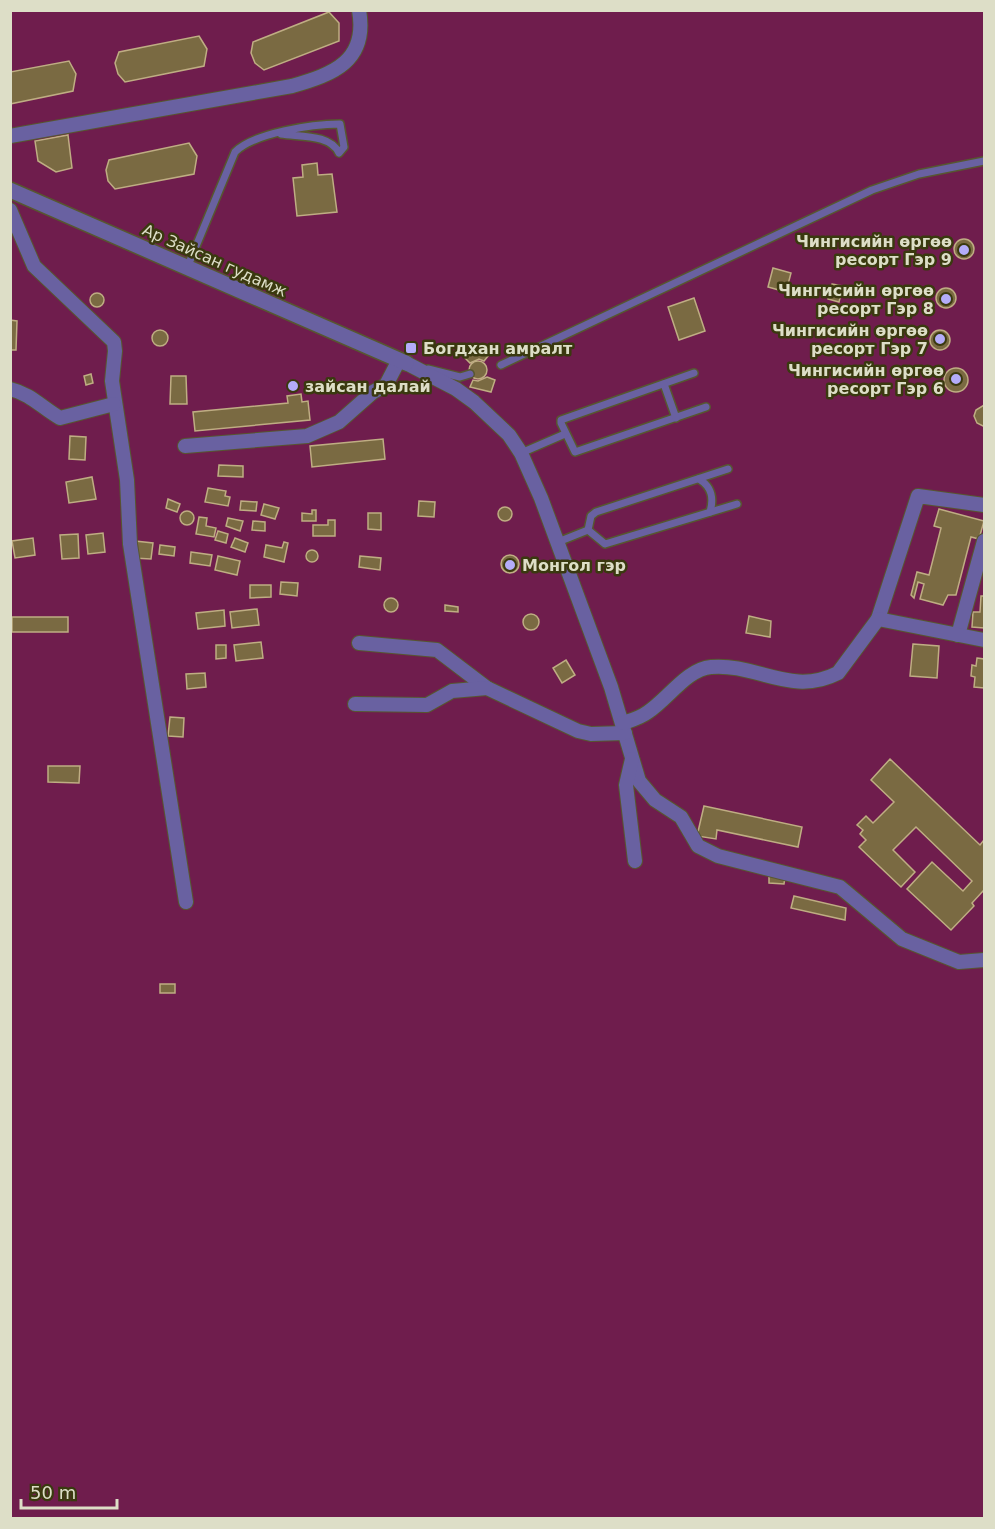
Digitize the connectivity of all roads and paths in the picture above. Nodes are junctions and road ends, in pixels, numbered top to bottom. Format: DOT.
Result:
graph roads {
  1 [pos="359,10"];
  2 [pos="281,134"];
  3 [pos="10,136"];
  4 [pos="984,161"];
  5 [pos="10,189"];
  6 [pos="10,210"];
  7 [pos="187,268"];
  8 [pos="402,362"];
  9 [pos="501,365"];
  10 [pos="694,373"];
  11 [pos="470,374"];
  12 [pos="663,384"];
  13 [pos="10,389"];
  14 [pos="114,404"];
  15 [pos="706,407"];
  16 [pos="676,418"];
  17 [pos="565,434"];
  18 [pos="185,446"];
  19 [pos="521,453"];
  20 [pos="728,469"];
  21 [pos="699,479"];
  22 [pos="737,504"];
  23 [pos="984,505"];
  24 [pos="710,512"];
  25 [pos="588,531"];
  26 [pos="984,541"];
  27 [pos="558,542"];
  28 [pos="878,618"];
  29 [pos="958,634"];
  30 [pos="984,640"];
  31 [pos="359,643"];
  32 [pos="487,688"];
  33 [pos="355,704"];
  34 [pos="624,728"];
  35 [pos="632,759"];
  36 [pos="635,861"];
  37 [pos="186,902"];
  38 [pos="984,960"];
  1 -- 3 [label="street"];
  2 -- 2 [label="lane"];
  2 -- 7 [label="lane"];
  4 -- 9 [label="lane"];
  5 -- 7 [label="street, Ар Зайсан гудамж"];
  6 -- 14 [label="street"];
  7 -- 8 [label="street, Ар Зайсан гудамж"];
  8 -- 11 [label="lane"];
  8 -- 18 [label="street"];
  8 -- 19 [label="street"];
  10 -- 12 [label="lane"];
  12 -- 16 [label="lane"];
  12 -- 17 [label="lane"];
  13 -- 14 [label="street"];
  14 -- 37 [label="street"];
  15 -- 16 [label="lane"];
  16 -- 17 [label="lane"];
  17 -- 19 [label="lane"];
  19 -- 27 [label="street"];
  20 -- 21 [label="lane"];
  21 -- 24 [label="lane"];
  21 -- 25 [label="lane"];
  22 -- 24 [label="lane"];
  23 -- 28 [label="street"];
  24 -- 25 [label="lane"];
  25 -- 27 [label="lane"];
  26 -- 29 [label="street"];
  27 -- 34 [label="street"];
  28 -- 29 [label="street"];
  28 -- 34 [label="street"];
  29 -- 30 [label="street"];
  31 -- 32 [label="street"];
  32 -- 33 [label="street"];
  32 -- 34 [label="street"];
  34 -- 35 [label="street"];
  35 -- 36 [label="street"];
  35 -- 38 [label="street"];
}
